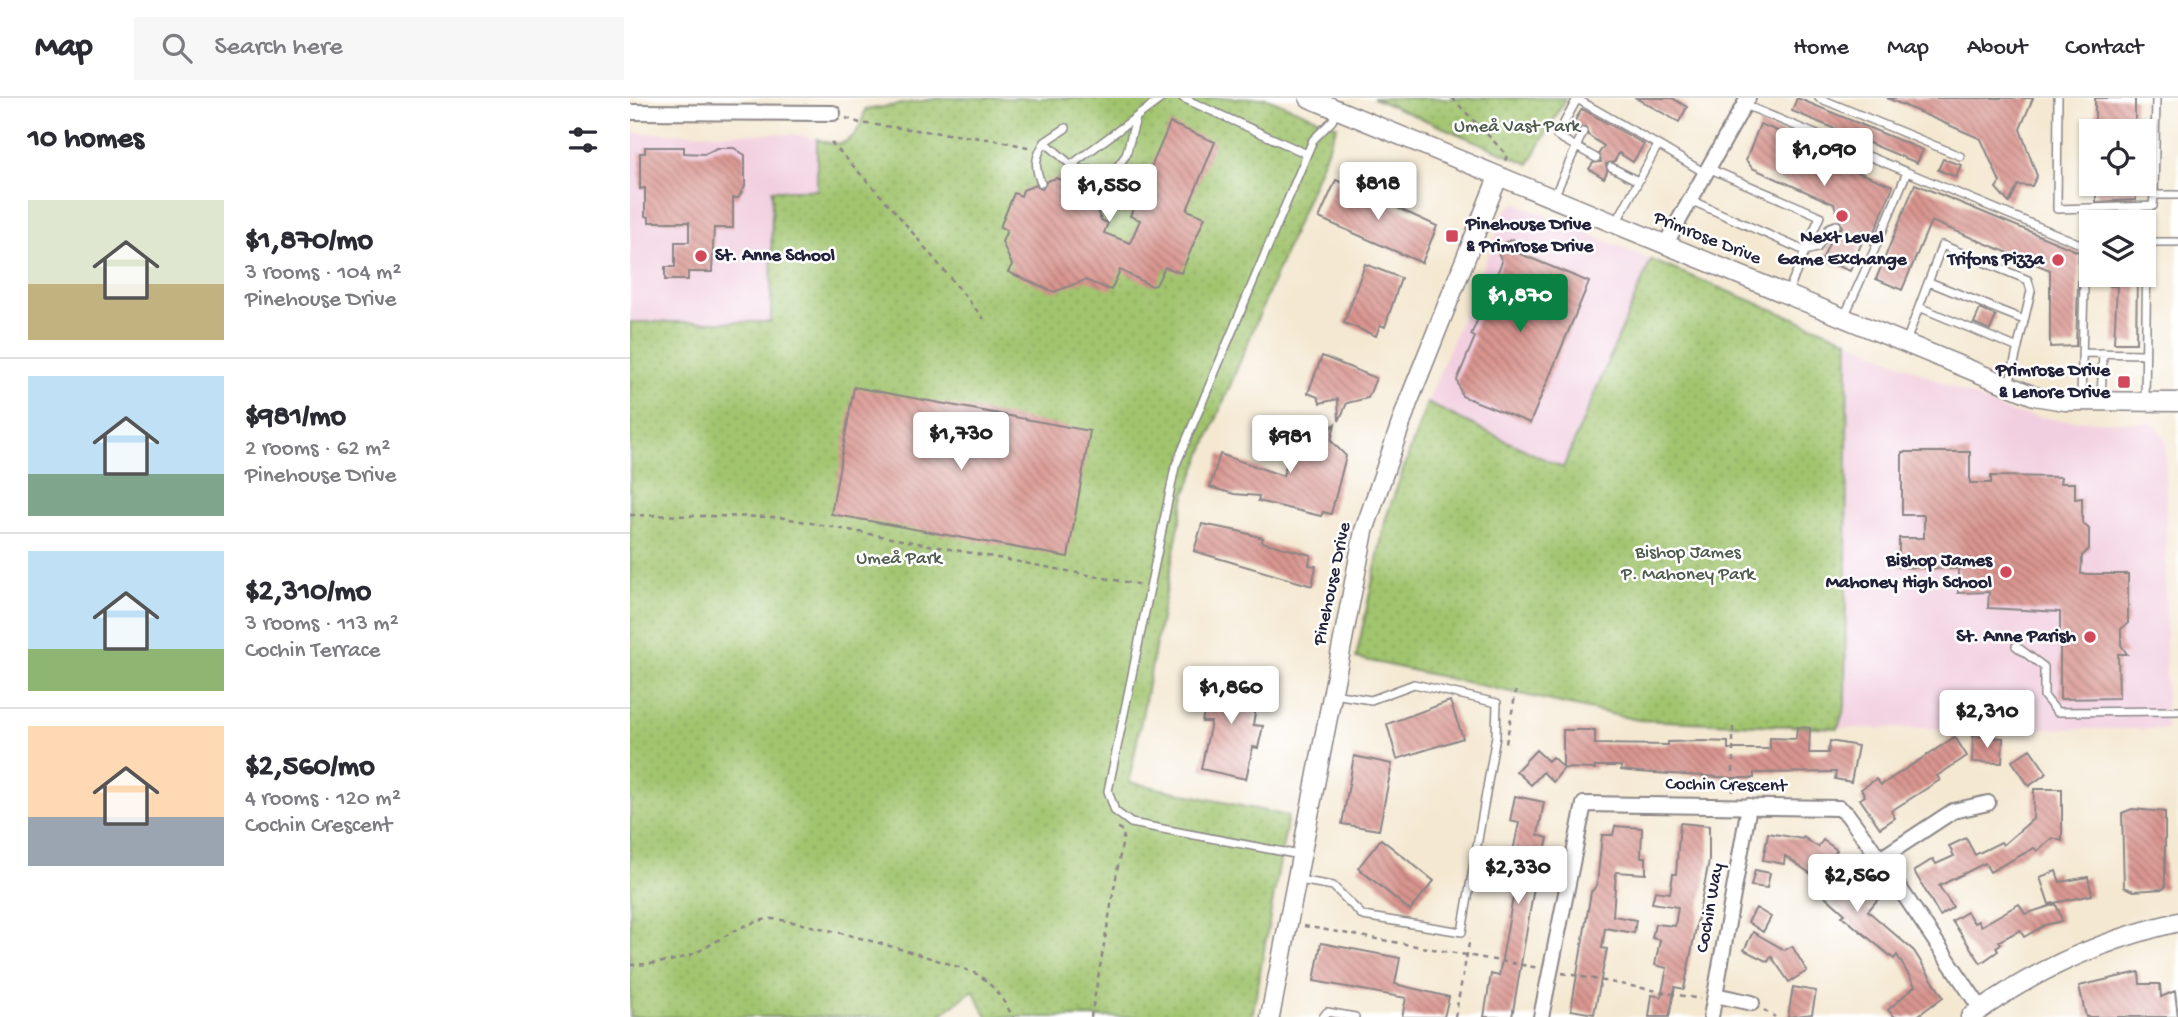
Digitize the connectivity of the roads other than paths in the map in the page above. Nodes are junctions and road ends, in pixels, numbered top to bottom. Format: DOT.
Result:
graph roads {
  1 [pos="1162,98"];
  2 [pos="1183,98"];
  3 [pos="1309,98"];
  4 [pos="1819,98"];
  5 [pos="2058,98"];
  6 [pos="2156,98"];
  7 [pos="1746,101"];
  8 [pos="1338,110"];
  9 [pos="630,112"];
  10 [pos="832,113"];
  11 [pos="1136,118"];
  12 [pos="2156,119"];
  13 [pos="1066,128"];
  14 [pos="1583,132"];
  15 [pos="1045,142"];
  16 [pos="1658,145"];
  17 [pos="1575,146"];
  18 [pos="1307,154"];
  19 [pos="1960,156"];
  20 [pos="1596,158"];
  21 [pos="1071,165"];
  22 [pos="1611,167"];
  23 [pos="1707,171"];
  24 [pos="1907,173"];
  25 [pos="1498,177"];
  26 [pos="1638,181"];
  27 [pos="1041,183"];
  28 [pos="2156,195"];
  29 [pos="2178,195"];
  30 [pos="2154,196"];
  31 [pos="1553,199"];
  32 [pos="1690,200"];
  33 [pos="1616,224"];
  34 [pos="1836,225"];
  35 [pos="1864,236"];
  36 [pos="1878,242"];
  37 [pos="2156,242"];
  38 [pos="2178,242"];
  39 [pos="1666,243"];
  40 [pos="2079,244"];
  41 [pos="1805,251"];
  42 [pos="1928,282"];
  43 [pos="2084,287"];
  44 [pos="2147,287"];
  45 [pos="1787,295"];
  46 [pos="1919,307"];
  47 [pos="1844,318"];
  48 [pos="2024,320"];
  49 [pos="1906,344"];
  50 [pos="2018,348"];
  51 [pos="2082,353"];
  52 [pos="2103,353"];
  53 [pos="2146,354"];
  54 [pos="2009,386"];
  55 [pos="2081,401"];
  56 [pos="2101,401"];
  57 [pos="2145,402"];
  58 [pos="2178,402"];
  59 [pos="2016,646"];
  60 [pos="1332,694"];
  61 [pos="2178,711"];
  62 [pos="1989,803"];
  63 [pos="1749,806"];
  64 [pos="1300,855"];
  65 [pos="1880,859"];
  66 [pos="1296,880"];
  67 [pos="2178,922"];
  68 [pos="1708,997"];
  69 [pos="1752,1003"];
  70 [pos="1975,1013"];
  71 [pos="1271,1017"];
  72 [pos="1323,1017"];
  73 [pos="1355,1017"];
  74 [pos="1541,1017"];
  75 [pos="1711,1017"];
  1 -- 11 [label="lane"];
  2 -- 18 [label="lane"];
  3 -- 8 [label="street, Primrose Drive"];
  4 -- 19 [label="lane"];
  5 -- 30 [label="lane"];
  6 -- 12 [label="lane"];
  7 -- 23 [label="street"];
  7 -- 24 [label="lane"];
  8 -- 18 [label="lane"];
  8 -- 25 [label="street, Primrose Drive"];
  9 -- 10 [label="street"];
  11 -- 21 [label="lane"];
  11 -- 21 [label="lane"];
  13 -- 15 [label="lane"];
  14 -- 17 [label="lane"];
  15 -- 21 [label="lane"];
  15 -- 27 [label="lane"];
  16 -- 17 [label="lane"];
  16 -- 23 [label="lane"];
  16 -- 26 [label="lane"];
  17 -- 20 [label="lane"];
  17 -- 31 [label="lane"];
  18 -- 64 [label="lane"];
  22 -- 26 [label="lane"];
  23 -- 32 [label="street"];
  23 -- 41 [label="lane"];
  24 -- 36 [label="lane"];
  24 -- 40 [label="lane"];
  25 -- 31 [label="street, Primrose Drive"];
  25 -- 60 [label="street, Pinehouse Drive"];
  26 -- 33 [label="lane"];
  28 -- 29 [label="lane"];
  31 -- 33 [label="street, Primrose Drive"];
  32 -- 39 [label="street"];
  32 -- 41 [label="lane"];
  33 -- 39 [label="street, Primrose Drive"];
  34 -- 41 [label="lane"];
  35 -- 36 [label="lane"];
  36 -- 47 [label="lane"];
  37 -- 38 [label="lane"];
  39 -- 45 [label="street, Primrose Drive"];
  41 -- 45 [label="lane"];
  42 -- 46 [label="lane"];
  42 -- 48 [label="lane"];
  42 -- 48 [label="lane"];
  43 -- 51 [label="lane"];
  44 -- 53 [label="lane"];
  45 -- 47 [label="street, Primrose Drive"];
  46 -- 49 [label="lane"];
  46 -- 50 [label="lane"];
  47 -- 49 [label="street, Primrose Drive"];
  48 -- 50 [label="lane"];
  49 -- 54 [label="street, Primrose Drive"];
  50 -- 54 [label="lane"];
  51 -- 52 [label="lane"];
  51 -- 55 [label="lane"];
  52 -- 53 [label="lane"];
  52 -- 56 [label="lane"];
  53 -- 57 [label="lane"];
  54 -- 55 [label="street, Primrose Drive"];
  55 -- 56 [label="street, Primrose Drive"];
  56 -- 57 [label="street, Primrose Drive"];
  57 -- 58 [label="street, Primrose Drive"];
  59 -- 61 [label="lane"];
  60 -- 64 [label="street, Pinehouse Drive"];
  60 -- 66 [label="lane"];
  62 -- 65 [label="street"];
  63 -- 65 [label="street, Cochin Crescent"];
  63 -- 68 [label="street, Cochin Way"];
  63 -- 74 [label="street, Cochin Crescent"];
  64 -- 66 [label="street, Pinehouse Drive"];
  65 -- 70 [label="street, Cochin Crescent"];
  66 -- 71 [label="street, Pinehouse Drive"];
  67 -- 70 [label="street"];
  68 -- 69 [label="street"];
  68 -- 75 [label="street, Cochin Way"];
  72 -- 73 [label="lane"];
}
